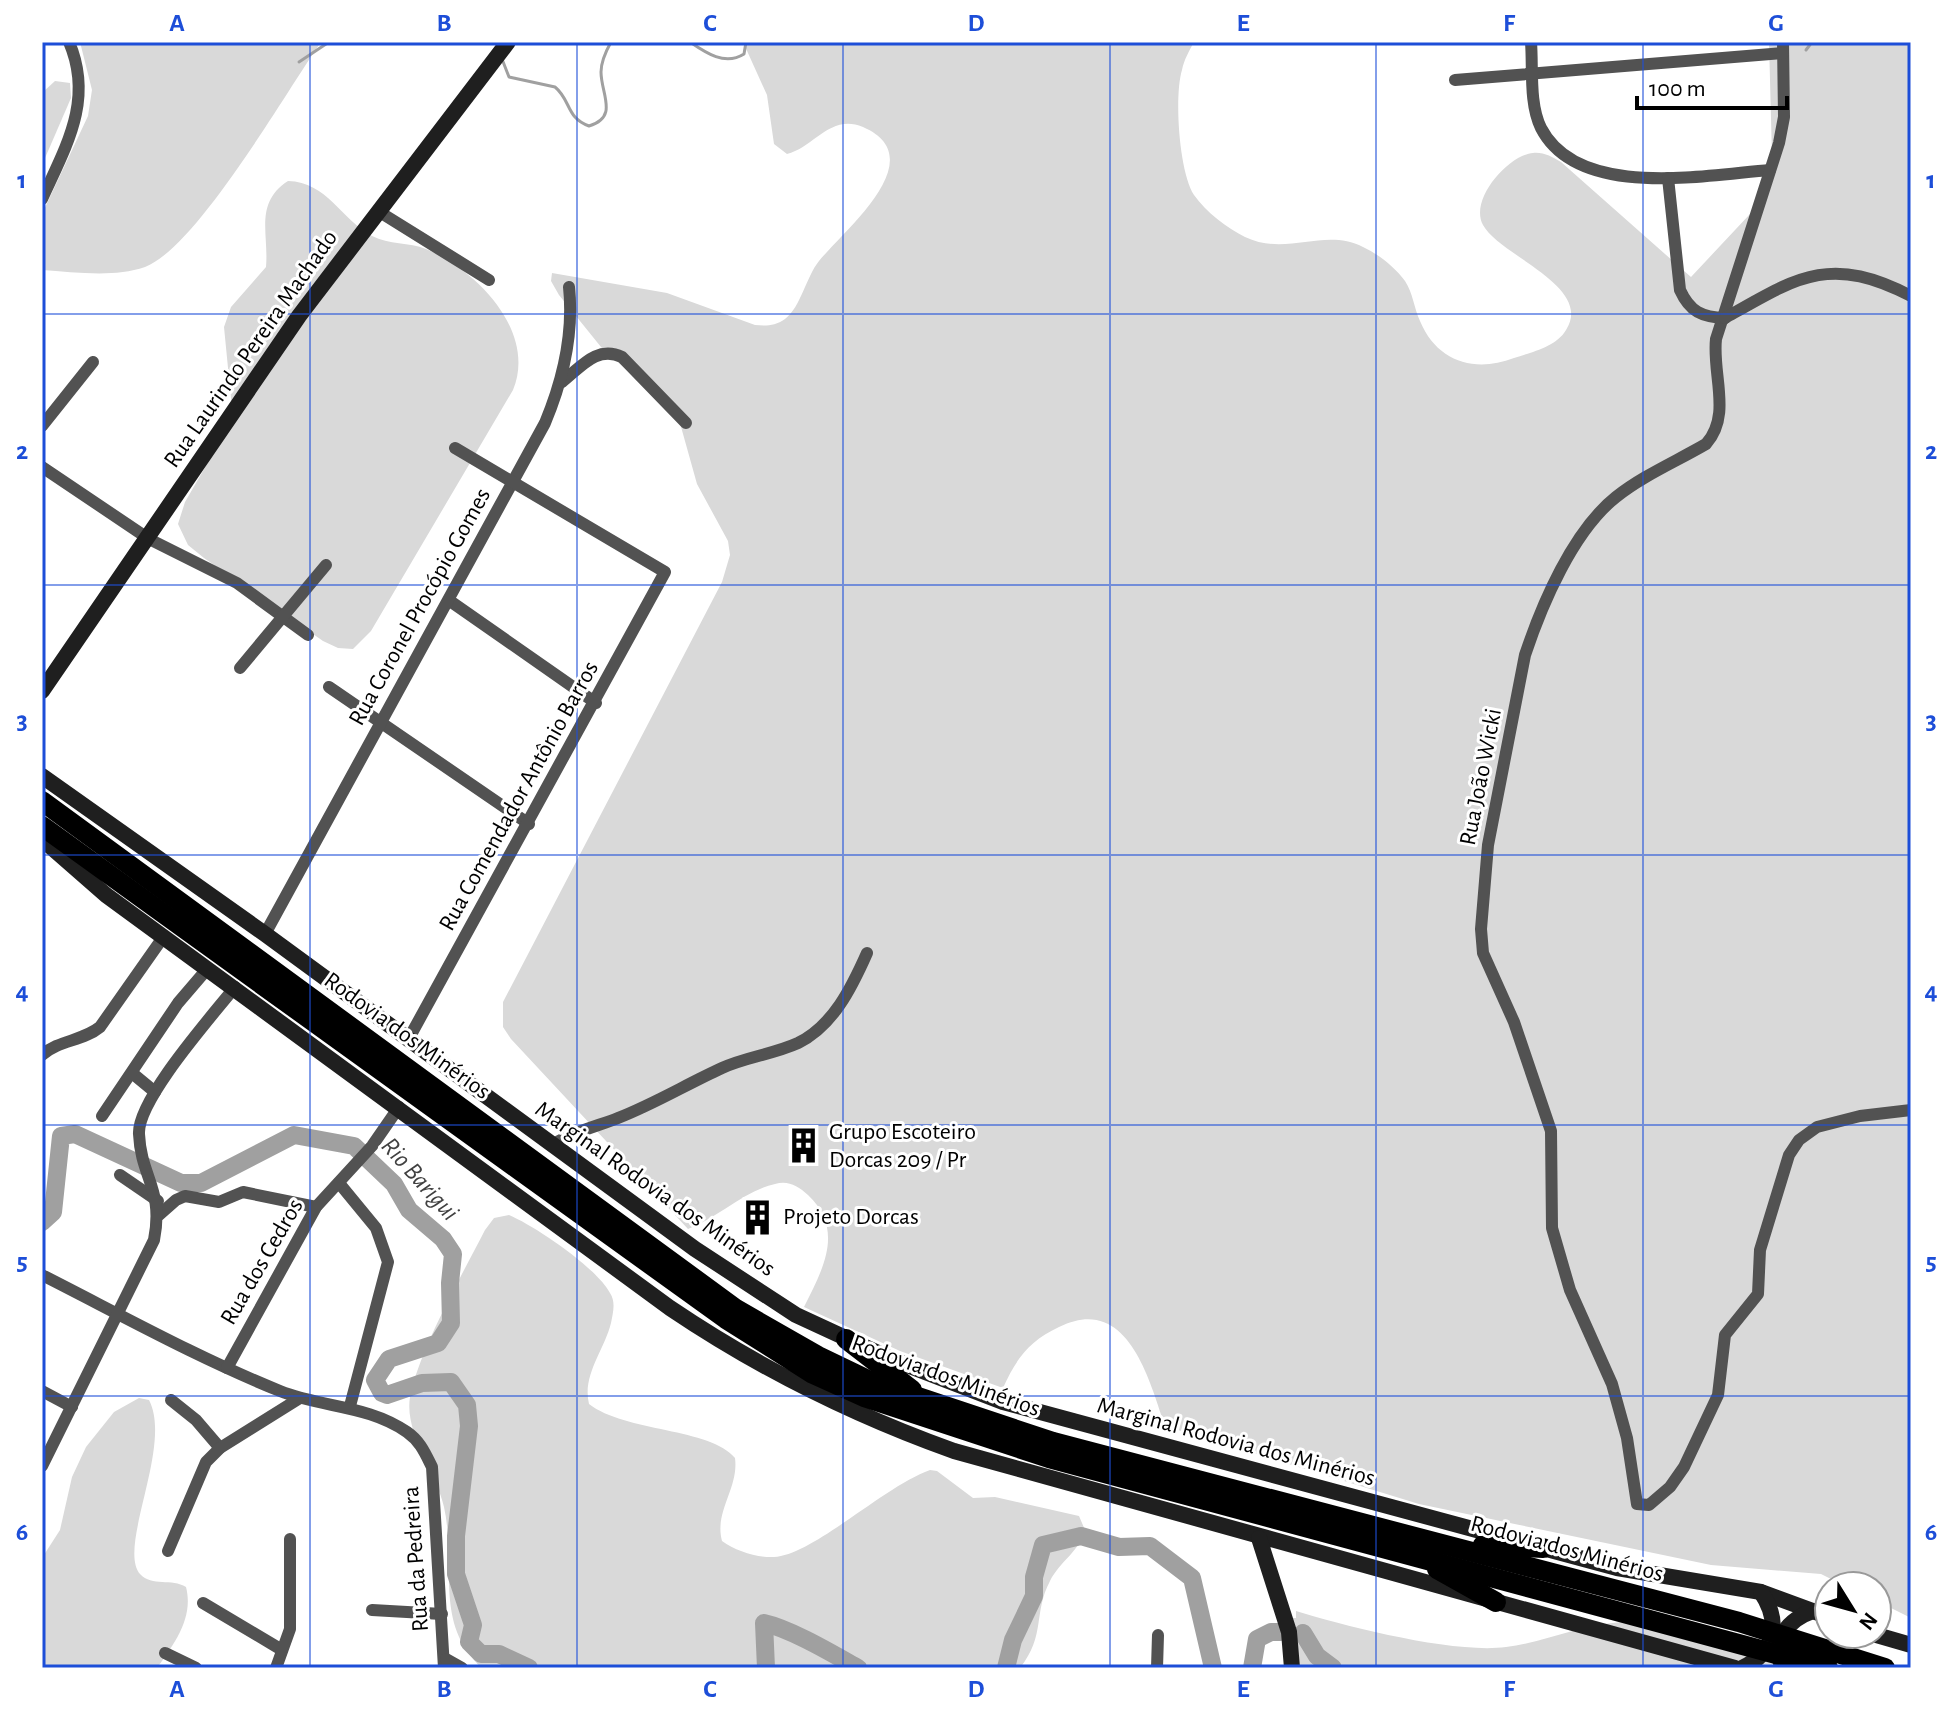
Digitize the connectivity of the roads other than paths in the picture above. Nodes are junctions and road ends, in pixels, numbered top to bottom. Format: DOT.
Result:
graph roads {
  1 [pos="69,42"];
  2 [pos="508,42"];
  3 [pos="1531,42"];
  4 [pos="1783,47"];
  5 [pos="1533,75"];
  6 [pos="1455,80"];
  7 [pos="1770,170"];
  8 [pos="1668,178"];
  9 [pos="42,199"];
  10 [pos="378,211"];
  11 [pos="489,280"];
  12 [pos="569,287"];
  13 [pos="1911,296"];
  14 [pos="1725,318"];
  15 [pos="93,362"];
  16 [pos="562,382"];
  17 [pos="686,423"];
  18 [pos="42,426"];
  19 [pos="455,448"];
  20 [pos="42,467"];
  21 [pos="514,483"];
  22 [pos="149,539"];
  23 [pos="326,565"];
  24 [pos="450,601"];
  25 [pos="285,618"];
  26 [pos="308,635"];
  27 [pos="240,668"];
  28 [pos="329,687"];
  29 [pos="42,691"];
  30 [pos="596,703"];
  31 [pos="381,720"];
  32 [pos="42,776"];
  33 [pos="42,801"];
  34 [pos="529,824"];
  35 [pos="42,826"];
  36 [pos="42,839"];
  37 [pos="265,934"];
  38 [pos="164,936"];
  39 [pos="867,953"];
  40 [pos="203,965"];
  41 [pos="235,987"];
  42 [pos="408,1040"];
  43 [pos="42,1055"];
  44 [pos="132,1073"];
  45 [pos="155,1092"];
  46 [pos="399,1107"];
  47 [pos="1911,1110"];
  48 [pos="102,1116"];
  49 [pos="552,1146"];
  50 [pos="120,1175"];
  51 [pos="339,1183"];
  52 [pos="158,1201"];
  53 [pos="316,1207"];
  54 [pos="159,1215"];
  55 [pos="42,1275"];
  56 [pos="118,1313"];
  57 [pos="846,1339"];
  58 [pos="227,1368"];
  59 [pos="42,1391"];
  60 [pos="300,1398"];
  61 [pos="171,1400"];
  62 [pos="928,1402"];
  63 [pos="350,1406"];
  64 [pos="72,1407"];
  65 [pos="220,1448"];
  66 [pos="42,1466"];
  67 [pos="1259,1538"];
  68 [pos="290,1539"];
  69 [pos="1443,1542"];
  70 [pos="1543,1548"];
  71 [pos="168,1551"];
  72 [pos="1410,1554"];
  73 [pos="1761,1592"];
  74 [pos="1496,1602"];
  75 [pos="203,1603"];
  76 [pos="372,1610"];
  77 [pos="1813,1611"];
  78 [pos="442,1614"];
  79 [pos="1737,1631"];
  80 [pos="1158,1635"];
  81 [pos="282,1650"];
  82 [pos="165,1653"];
  83 [pos="1808,1655"];
  84 [pos="445,1663"];
  85 [pos="196,1668"];
  86 [pos="276,1668"];
  87 [pos="462,1668"];
  88 [pos="1157,1668"];
  89 [pos="1292,1668"];
  90 [pos="1735,1668"];
  91 [pos="1742,1668"];
  92 [pos="1783,1668"];
  93 [pos="1828,1668"];
  94 [pos="1885,1668"];
  1 -- 9 [label="street"];
  2 -- 10 [label="main road, Rua Laurindo Pereira Machado"];
  3 -- 5 [label="street"];
  4 -- 5 [label="street"];
  4 -- 7 [label="street"];
  5 -- 6 [label="street"];
  5 -- 8 [label="street"];
  7 -- 8 [label="street"];
  7 -- 14 [label="street"];
  8 -- 14 [label="street"];
  10 -- 11 [label="street"];
  10 -- 22 [label="main road, Rua Laurindo Pereira Machado"];
  12 -- 16 [label="street, Rua Coronel Procópio Gomes"];
  13 -- 14 [label="street"];
  14 -- 47 [label="street, Rua João Wicki"];
  15 -- 18 [label="street"];
  16 -- 17 [label="street"];
  16 -- 21 [label="street, Rua Coronel Procópio Gomes"];
  19 -- 21 [label="street"];
  20 -- 22 [label="street"];
  21 -- 24 [label="street, Rua Coronel Procópio Gomes"];
  21 -- 30 [label="street, Rua Comendador Antônio Barros"];
  22 -- 25 [label="street"];
  22 -- 29 [label="main road, Rua Laurindo Pereira Machado"];
  23 -- 25 [label="street"];
  24 -- 30 [label="street"];
  24 -- 31 [label="street, Rua Coronel Procópio Gomes"];
  25 -- 26 [label="street"];
  25 -- 27 [label="street"];
  28 -- 31 [label="street"];
  30 -- 34 [label="street, Rua Comendador Antônio Barros"];
  31 -- 34 [label="street"];
  31 -- 37 [label="street, Rua Coronel Procópio Gomes"];
  32 -- 37 [label="main road, Marginal Rodovia dos Minérios"];
  33 -- 62 [label="main road, Rodovia dos Minérios"];
  34 -- 42 [label="street, Rua Comendador Antônio Barros"];
  35 -- 72 [label="main road, Rodovia dos Minérios"];
  36 -- 38 [label="main road"];
  37 -- 42 [label="main road, Marginal Rodovia dos Minérios"];
  38 -- 40 [label="main road"];
  38 -- 43 [label="street"];
  39 -- 49 [label="street"];
  40 -- 41 [label="main road"];
  40 -- 44 [label="street"];
  41 -- 45 [label="street"];
  41 -- 46 [label="main road"];
  42 -- 49 [label="main road, Marginal Rodovia dos Minérios"];
  44 -- 45 [label="street"];
  44 -- 48 [label="street"];
  45 -- 52 [label="street"];
  46 -- 51 [label="street, Rua dos Cedros"];
  46 -- 67 [label="main road"];
  49 -- 57 [label="main road, Marginal Rodovia dos Minérios"];
  50 -- 52 [label="street"];
  51 -- 53 [label="street, Rua dos Cedros"];
  51 -- 63 [label="street"];
  52 -- 54 [label="street"];
  53 -- 54 [label="street"];
  53 -- 58 [label="street, Rua dos Cedros"];
  54 -- 56 [label="street"];
  55 -- 56 [label="street, Rua da Pedreira"];
  56 -- 58 [label="street, Rua da Pedreira"];
  56 -- 64 [label="street"];
  57 -- 62 [label="main road"];
  57 -- 70 [label="main road, Marginal Rodovia dos Minérios"];
  58 -- 60 [label="street, Rua da Pedreira"];
  59 -- 64 [label="street"];
  60 -- 63 [label="street, Rua da Pedreira"];
  60 -- 65 [label="street"];
  61 -- 65 [label="street"];
  62 -- 69 [label="main road, Rodovia dos Minérios"];
  63 -- 78 [label="street, Rua da Pedreira"];
  64 -- 66 [label="street"];
  65 -- 71 [label="street"];
  67 -- 74 [label="main road"];
  67 -- 89 [label="main road"];
  68 -- 81 [label="street"];
  69 -- 70 [label="main road"];
  69 -- 79 [label="main road, Rodovia dos Minérios"];
  70 -- 73 [label="main road, Marginal Rodovia dos Minérios"];
  72 -- 74 [label="main road"];
  72 -- 79 [label="main road, Rodovia dos Minérios"];
  73 -- 77 [label="main road, Marginal Rodovia dos Minérios"];
  73 -- 91 [label="main road"];
  74 -- 90 [label="main road"];
  75 -- 81 [label="street"];
  76 -- 78 [label="street"];
  77 -- 92 [label="main road"];
  78 -- 84 [label="street, Rua da Pedreira"];
  79 -- 83 [label="main road, Rodovia dos Minérios"];
  80 -- 88 [label="street"];
  81 -- 86 [label="street"];
  82 -- 85 [label="street"];
  83 -- 93 [label="main road, Rodovia dos Minérios"];
  83 -- 94 [label="main road, Rodovia dos Minérios"];
  84 -- 87 [label="street"];
}
